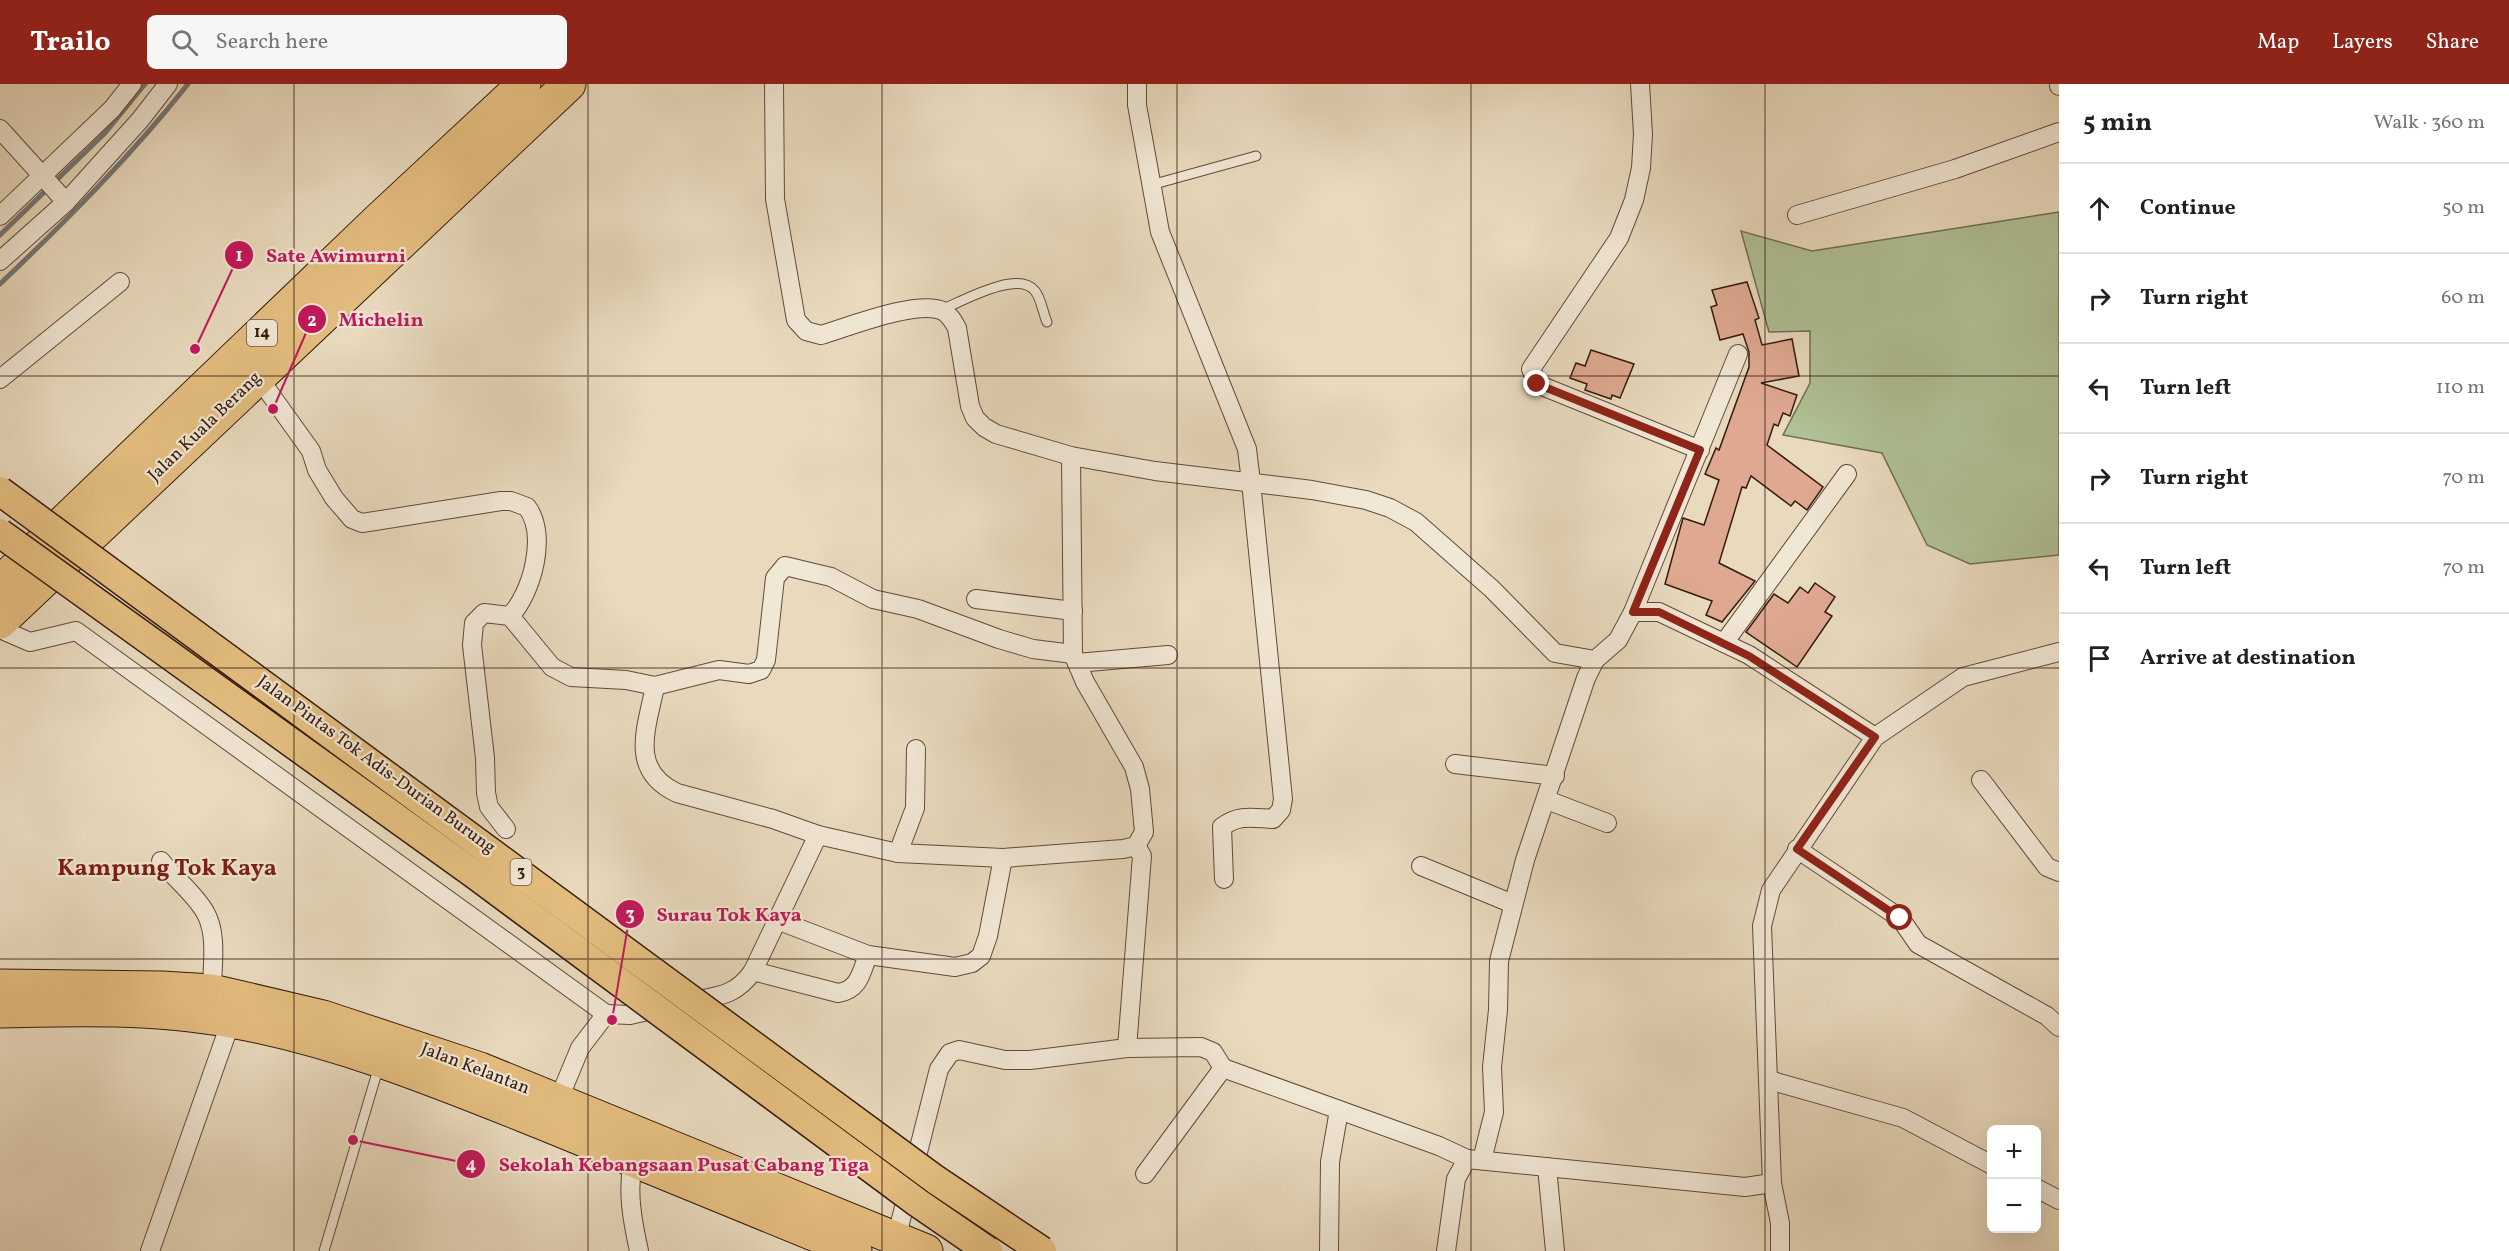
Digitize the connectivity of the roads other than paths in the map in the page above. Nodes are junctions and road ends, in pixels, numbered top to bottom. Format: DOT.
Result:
graph roads {
  1 [pos="132,84"];
  2 [pos="168,84"];
  3 [pos="524,84"];
  4 [pos="569,84"];
  5 [pos="774,84"];
  6 [pos="1137,84"];
  7 [pos="1640,84"];
  8 [pos="0,129"];
  9 [pos="2059,132"];
  10 [pos="1256,156"];
  11 [pos="479,169"];
  12 [pos="44,177"];
  13 [pos="1151,185"];
  14 [pos="62,198"];
  15 [pos="1797,214"];
  16 [pos="0,216"];
  17 [pos="378,219"];
  18 [pos="0,261"];
  19 [pos="120,282"];
  20 [pos="941,310"];
  21 [pos="1047,322"];
  22 [pos="1738,354"];
  23 [pos="258,377"];
  24 [pos="0,379"];
  25 [pos="1700,450"];
  26 [pos="1071,456"];
  27 [pos="1847,474"];
  28 [pos="1251,482"];
  29 [pos="0,490"];
  30 [pos="0,533"];
  31 [pos="0,583"];
  32 [pos="976,599"];
  33 [pos="1072,611"];
  34 [pos="1633,612"];
  35 [pos="510,616"];
  36 [pos="0,622"];
  37 [pos="0,629"];
  38 [pos="1724,644"];
  39 [pos="2059,652"];
  40 [pos="1168,655"];
  41 [pos="1075,658"];
  42 [pos="1595,660"];
  43 [pos="655,686"];
  44 [pos="1875,737"];
  45 [pos="916,749"];
  46 [pos="1455,764"];
  47 [pos="1555,776"];
  48 [pos="1981,780"];
  49 [pos="1547,800"];
  50 [pos="1607,823"];
  51 [pos="506,829"];
  52 [pos="818,835"];
  53 [pos="1136,846"];
  54 [pos="1797,849"];
  55 [pos="898,853"];
  56 [pos="1003,858"];
  57 [pos="161,861"];
  58 [pos="1421,866"];
  59 [pos="2059,872"];
  60 [pos="1224,879"];
  61 [pos="1513,904"];
  62 [pos="777,920"];
  63 [pos="868,955"];
  64 [pos="753,971"];
  65 [pos="0,986"];
  66 [pos="212,991"];
  67 [pos="0,1011"];
  68 [pos="606,1014"];
  69 [pos="231,1021"];
  70 [pos="2059,1027"];
  71 [pos="1127,1048"];
  72 [pos="381,1061"];
  73 [pos="1223,1068"];
  74 [pos="1769,1080"];
  75 [pos="558,1101"];
  76 [pos="1339,1110"];
  77 [pos="633,1160"];
  78 [pos="1475,1160"];
  79 [pos="1987,1162"];
  80 [pos="1547,1167"];
  81 [pos="1145,1174"];
  82 [pos="1772,1183"];
  83 [pos="2041,1190"];
  84 [pos="2059,1200"];
  85 [pos="896,1239"];
  86 [pos="150,1251"];
  87 [pos="324,1251"];
  88 [pos="639,1251"];
  89 [pos="855,1251"];
  90 [pos="926,1251"];
  91 [pos="988,1251"];
  92 [pos="1042,1251"];
  93 [pos="1329,1251"];
  94 [pos="1446,1251"];
  95 [pos="1555,1251"];
  96 [pos="1780,1251"];
  1 -- 12 [label="street"];
  2 -- 14 [label="street"];
  3 -- 17 [label="highway, Jalan Kuala Berang / 14"];
  4 -- 11 [label="highway, Jalan Kuala Berang / 14"];
  5 -- 20 [label="street"];
  6 -- 13 [label="street"];
  7 -- 25 [label="street"];
  8 -- 12 [label="street"];
  9 -- 15 [label="street"];
  10 -- 13 [label="lane"];
  11 -- 17 [label="highway"];
  11 -- 23 [label="highway, Jalan Kuala Berang / 14"];
  12 -- 14 [label="street"];
  12 -- 16 [label="street"];
  13 -- 28 [label="street"];
  14 -- 18 [label="street"];
  17 -- 31 [label="highway, Jalan Kuala Berang / 14"];
  19 -- 24 [label="street"];
  20 -- 21 [label="lane"];
  20 -- 26 [label="street"];
  22 -- 25 [label="street"];
  23 -- 35 [label="street"];
  23 -- 36 [label="highway, Jalan Kuala Berang / 14"];
  25 -- 34 [label="street"];
  26 -- 28 [label="street"];
  26 -- 33 [label="street"];
  27 -- 38 [label="street"];
  28 -- 42 [label="street"];
  28 -- 60 [label="street"];
  29 -- 92 [label="main road, Jalan Pintas Tok Adis-Durian Burung / 3, bridge"];
  30 -- 91 [label="main road, Jalan Pintas Tok Adis-Durian Burung / 3, bridge"];
  32 -- 33 [label="street"];
  33 -- 41 [label="street"];
  34 -- 38 [label="street"];
  34 -- 42 [label="street"];
  35 -- 43 [label="street"];
  35 -- 51 [label="street"];
  37 -- 68 [label="street"];
  38 -- 44 [label="street"];
  39 -- 44 [label="street"];
  40 -- 41 [label="street"];
  41 -- 43 [label="street"];
  41 -- 53 [label="street"];
  42 -- 47 [label="street"];
  43 -- 52 [label="street"];
  44 -- 54 [label="street"];
  45 -- 55 [label="street"];
  46 -- 47 [label="street"];
  47 -- 49 [label="street"];
  48 -- 59 [label="street"];
  49 -- 50 [label="street"];
  49 -- 61 [label="street"];
  52 -- 55 [label="street"];
  52 -- 62 [label="street"];
  53 -- 56 [label="street"];
  53 -- 71 [label="street"];
  54 -- 70 [label="street"];
  54 -- 74 [label="street"];
  55 -- 56 [label="street"];
  56 -- 63 [label="street"];
  57 -- 66 [label="street"];
  58 -- 61 [label="street"];
  61 -- 78 [label="street"];
  62 -- 63 [label="street"];
  62 -- 64 [label="street"];
  63 -- 64 [label="street"];
  64 -- 68 [label="street"];
  65 -- 66 [label="highway, Jalan Kelantan"];
  66 -- 75 [label="highway, Jalan Kelantan"];
  67 -- 69 [label="highway, Jalan Kelantan"];
  68 -- 75 [label="street"];
  69 -- 72 [label="highway, Jalan Kelantan"];
  69 -- 86 [label="street"];
  71 -- 73 [label="street"];
  71 -- 85 [label="street"];
  72 -- 77 [label="highway, Jalan Kelantan"];
  72 -- 87 [label="lane"];
  73 -- 76 [label="street"];
  73 -- 81 [label="street"];
  74 -- 79 [label="street"];
  74 -- 82 [label="street"];
  75 -- 85 [label="highway, Jalan Kelantan"];
  76 -- 78 [label="street"];
  76 -- 93 [label="street"];
  77 -- 88 [label="street"];
  77 -- 89 [label="highway, Jalan Kelantan"];
  78 -- 80 [label="street"];
  78 -- 94 [label="street"];
  80 -- 82 [label="street"];
  80 -- 95 [label="street"];
  82 -- 96 [label="street"];
  83 -- 84 [label="street"];
  85 -- 90 [label="highway, Jalan Kelantan"];
}
